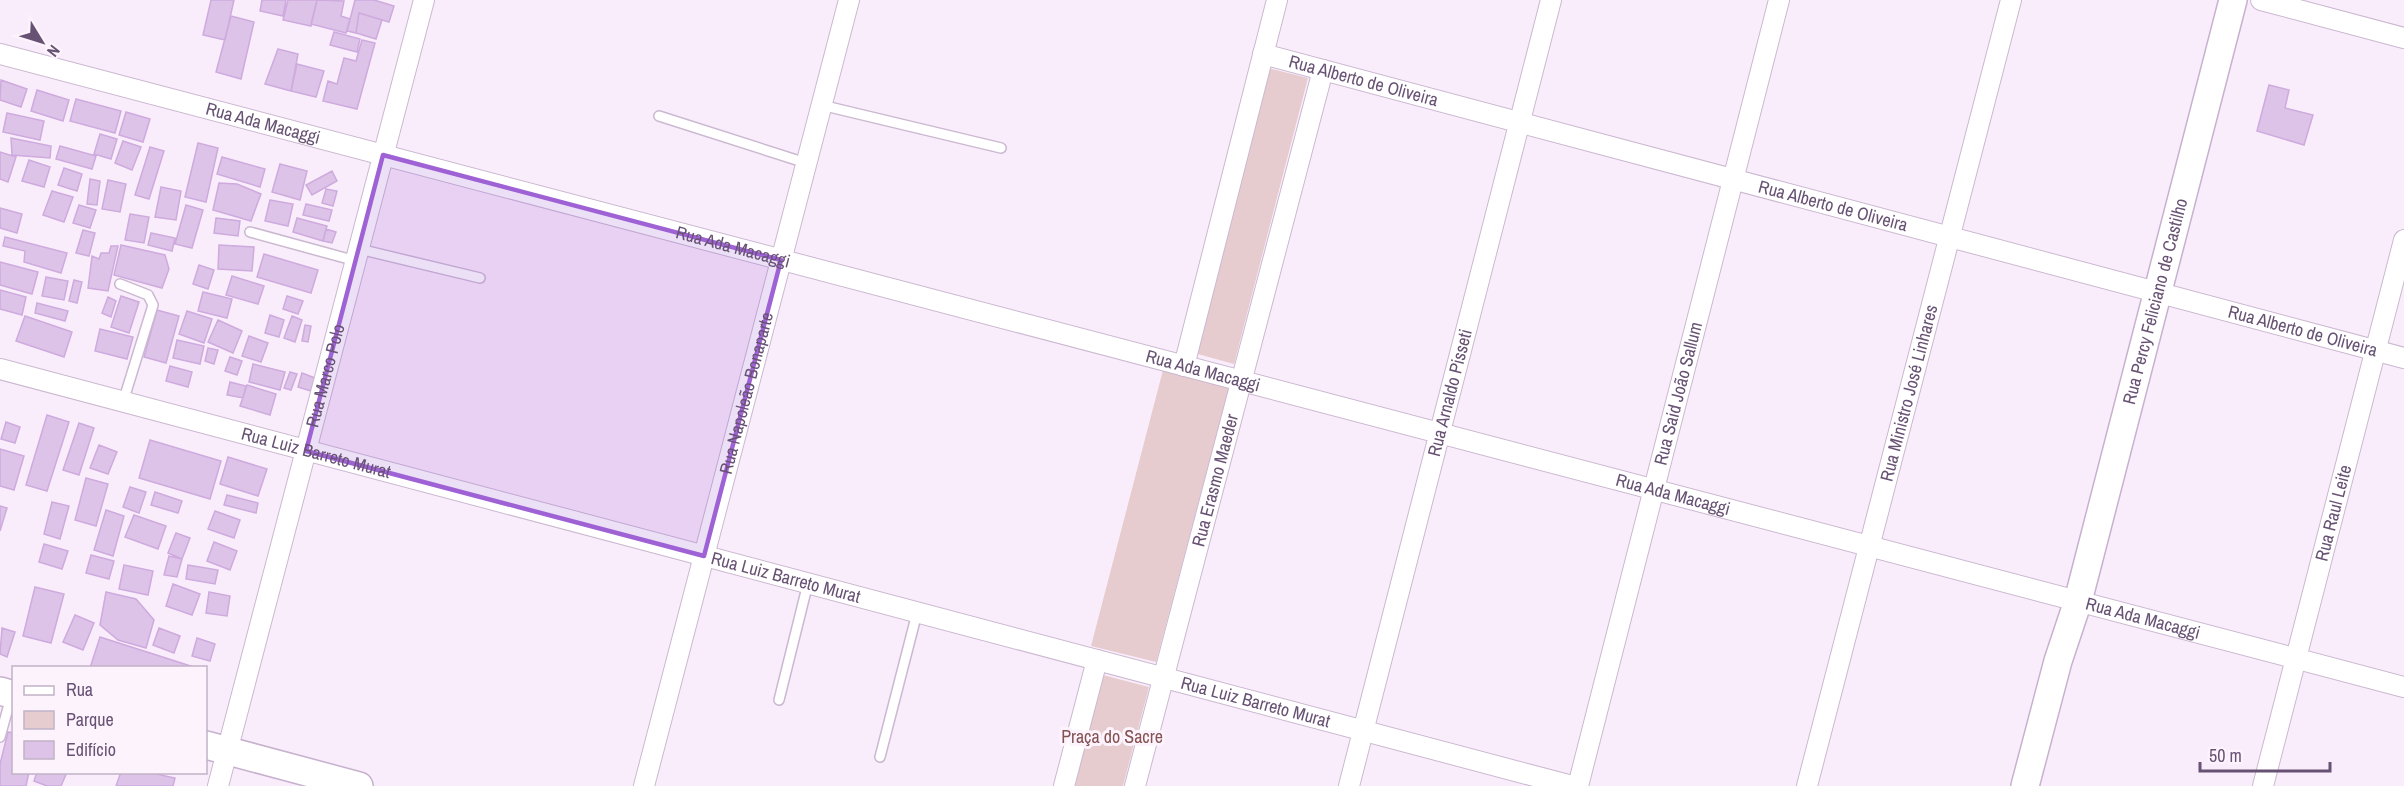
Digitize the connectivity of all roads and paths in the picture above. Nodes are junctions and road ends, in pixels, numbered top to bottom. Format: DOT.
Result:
graph roads {
  1 [pos="424,0"];
  2 [pos="849,0"];
  3 [pos="1276,0"];
  4 [pos="1551,0"];
  5 [pos="1779,0"];
  6 [pos="2011,0"];
  7 [pos="2233,0"];
  8 [pos="2261,0"];
  9 [pos="2404,38"];
  10 [pos="0,54"];
  11 [pos="1263,54"];
  12 [pos="1323,70"];
  13 [pos="821,105"];
  14 [pos="659,116"];
  15 [pos="1520,122"];
  16 [pos="1001,148"];
  17 [pos="383,155"];
  18 [pos="806,163"];
  19 [pos="1734,179"];
  20 [pos="250,232"];
  21 [pos="1950,237"];
  22 [pos="2404,240"];
  23 [pos="357,255"];
  24 [pos="781,260"];
  25 [pos="480,278"];
  26 [pos="120,284"];
  27 [pos="2158,292"];
  28 [pos="2376,350"];
  29 [pos="2404,357"];
  30 [pos="1184,366"];
  31 [pos="0,369"];
  32 [pos="1242,381"];
  33 [pos="123,402"];
  34 [pos="1440,433"];
  35 [pos="306,451"];
  36 [pos="1653,489"];
  37 [pos="1869,546"];
  38 [pos="704,556"];
  39 [pos="808,584"];
  40 [pos="2078,601"];
  41 [pos="917,612"];
  42 [pos="2296,659"];
  43 [pos="1097,660"];
  44 [pos="1164,678"];
  45 [pos="2404,687"];
  46 [pos="8,694"];
  47 [pos="779,700"];
  48 [pos="1363,731"];
  49 [pos="0,737"];
  50 [pos="216,748"];
  51 [pos="880,757"];
  52 [pos="218,786"];
  53 [pos="359,786"];
  54 [pos="644,786"];
  55 [pos="1064,786"];
  56 [pos="1136,786"];
  57 [pos="1349,786"];
  58 [pos="1572,786"];
  59 [pos="1578,786"];
  60 [pos="1807,786"];
  61 [pos="2025,786"];
  62 [pos="2039,786"];
  63 [pos="2263,786"];
  1 -- 17 [label="street, Rua Marco Polo"];
  2 -- 13 [label="street, Rua Napoleão Bonaparte"];
  3 -- 11 [label="street"];
  4 -- 15 [label="street, Rua Arnaldo Pisseti"];
  5 -- 19 [label="street, Rua Said João Sallum"];
  6 -- 21 [label="street, Rua Ministro José Linhares"];
  7 -- 27 [label="street, Rua Percy Feliciano de Castilho"];
  8 -- 9 [label="street"];
  10 -- 17 [label="street, Rua Ada Macaggi"];
  11 -- 12 [label="street, Rua Alberto de Oliveira"];
  11 -- 30 [label="street"];
  12 -- 15 [label="street, Rua Alberto de Oliveira"];
  12 -- 32 [label="street, Rua Erasmo Maeder"];
  13 -- 16 [label="lane"];
  13 -- 18 [label="street, Rua Napoleão Bonaparte"];
  14 -- 18 [label="lane"];
  15 -- 19 [label="street, Rua Alberto de Oliveira"];
  15 -- 34 [label="street, Rua Arnaldo Pisseti"];
  17 -- 23 [label="street, Rua Marco Polo"];
  17 -- 24 [label="street, Rua Ada Macaggi"];
  18 -- 24 [label="street, Rua Napoleão Bonaparte"];
  19 -- 21 [label="street, Rua Alberto de Oliveira"];
  19 -- 36 [label="street, Rua Said João Sallum"];
  20 -- 23 [label="lane"];
  21 -- 27 [label="street, Rua Alberto de Oliveira"];
  21 -- 37 [label="street, Rua Ministro José Linhares"];
  22 -- 28 [label="street, Rua Raul Leite"];
  23 -- 25 [label="lane"];
  23 -- 35 [label="street, Rua Marco Polo"];
  24 -- 30 [label="street, Rua Ada Macaggi"];
  24 -- 38 [label="street, Rua Napoleão Bonaparte"];
  26 -- 33 [label="lane"];
  27 -- 28 [label="street, Rua Alberto de Oliveira"];
  27 -- 40 [label="street, Rua Percy Feliciano de Castilho"];
  28 -- 29 [label="street, Rua Alberto de Oliveira"];
  28 -- 42 [label="street, Rua Raul Leite"];
  30 -- 32 [label="street, Rua Ada Macaggi"];
  31 -- 33 [label="street, Rua Luiz Barreto Murat"];
  32 -- 34 [label="street, Rua Ada Macaggi"];
  32 -- 44 [label="street, Rua Erasmo Maeder"];
  33 -- 35 [label="street, Rua Luiz Barreto Murat"];
  34 -- 36 [label="street, Rua Ada Macaggi"];
  34 -- 48 [label="street, Rua Arnaldo Pisseti"];
  35 -- 38 [label="street, Rua Luiz Barreto Murat"];
  35 -- 50 [label="street, Rua Marco Polo"];
  36 -- 37 [label="street, Rua Ada Macaggi"];
  36 -- 59 [label="street, Rua Said João Sallum"];
  37 -- 40 [label="street, Rua Ada Macaggi"];
  37 -- 60 [label="street, Rua Ministro José Linhares"];
  38 -- 39 [label="street, Rua Luiz Barreto Murat"];
  38 -- 54 [label="street, Rua Napoleão Bonaparte"];
  39 -- 41 [label="street, Rua Luiz Barreto Murat"];
  39 -- 47 [label="lane"];
  40 -- 42 [label="street, Rua Ada Macaggi"];
  40 -- 61 [label="street, Rua Percy Feliciano de Castilho"];
  40 -- 62 [label="street, Rua Percy Feliciano de Castilho"];
  41 -- 43 [label="street, Rua Luiz Barreto Murat"];
  41 -- 51 [label="lane"];
  42 -- 45 [label="street, Rua Ada Macaggi"];
  42 -- 63 [label="street, Rua Raul Leite"];
  43 -- 44 [label="street, Rua Luiz Barreto Murat"];
  43 -- 55 [label="street"];
  44 -- 48 [label="street, Rua Luiz Barreto Murat"];
  44 -- 56 [label="street, Rua Erasmo Maeder"];
  46 -- 49 [label="lane"];
  48 -- 57 [label="street, Rua Arnaldo Pisseti"];
  48 -- 58 [label="street, Rua Luiz Barreto Murat"];
  50 -- 52 [label="street, Rua Marco Polo"];
  50 -- 53 [label="street"];
}
